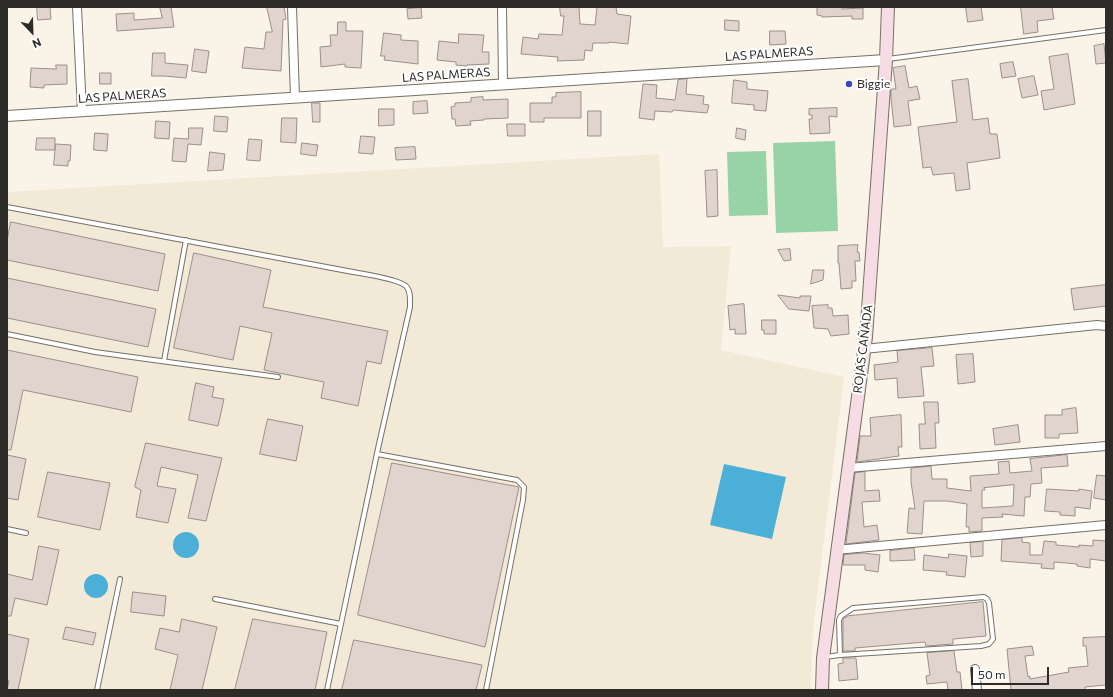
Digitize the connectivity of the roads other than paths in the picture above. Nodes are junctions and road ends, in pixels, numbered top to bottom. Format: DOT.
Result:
graph roads {
  1 [pos="77,7"];
  2 [pos="292,7"];
  3 [pos="502,7"];
  4 [pos="888,7"];
  5 [pos="1106,30"];
  6 [pos="886,60"];
  7 [pos="503,84"];
  8 [pos="295,98"];
  9 [pos="82,111"];
  10 [pos="7,116"];
  11 [pos="7,207"];
  12 [pos="186,240"];
  13 [pos="1106,326"];
  14 [pos="7,334"];
  15 [pos="864,349"];
  16 [pos="164,362"];
  17 [pos="278,377"];
  18 [pos="1106,446"];
  19 [pos="376,454"];
  20 [pos="848,468"];
  21 [pos="1106,525"];
  22 [pos="7,529"];
  23 [pos="26,533"];
  24 [pos="836,550"];
  25 [pos="120,579"];
  26 [pos="215,599"];
  27 [pos="341,624"];
  28 [pos="840,655"];
  29 [pos="823,658"];
  30 [pos="975,669"];
  31 [pos="96,690"];
  32 [pos="327,690"];
  33 [pos="486,690"];
  34 [pos="822,690"];
  35 [pos="977,690"];
  1 -- 9 [label="street"];
  2 -- 8 [label="street"];
  3 -- 7 [label="street"];
  4 -- 6 [label="main road, ROJAS CAÑADA"];
  5 -- 6 [label="lane"];
  6 -- 7 [label="street, LAS PALMERAS"];
  6 -- 15 [label="main road, ROJAS CAÑADA"];
  7 -- 8 [label="street, LAS PALMERAS"];
  8 -- 9 [label="street, LAS PALMERAS"];
  9 -- 10 [label="street, LAS PALMERAS"];
  11 -- 12 [label="lane"];
  12 -- 16 [label="lane"];
  12 -- 19 [label="lane"];
  13 -- 15 [label="street"];
  14 -- 16 [label="lane"];
  15 -- 20 [label="main road, ROJAS CAÑADA"];
  16 -- 17 [label="lane"];
  18 -- 20 [label="street"];
  19 -- 27 [label="lane"];
  19 -- 33 [label="lane"];
  20 -- 24 [label="main road, ROJAS CAÑADA"];
  21 -- 24 [label="street"];
  22 -- 23 [label="lane"];
  24 -- 29 [label="main road, ROJAS CAÑADA"];
  25 -- 31 [label="lane"];
  26 -- 27 [label="lane"];
  27 -- 32 [label="lane"];
  28 -- 28 [label="lane"];
  28 -- 29 [label="lane"];
  29 -- 34 [label="main road, ROJAS CAÑADA"];
  30 -- 35 [label="street"];
}
